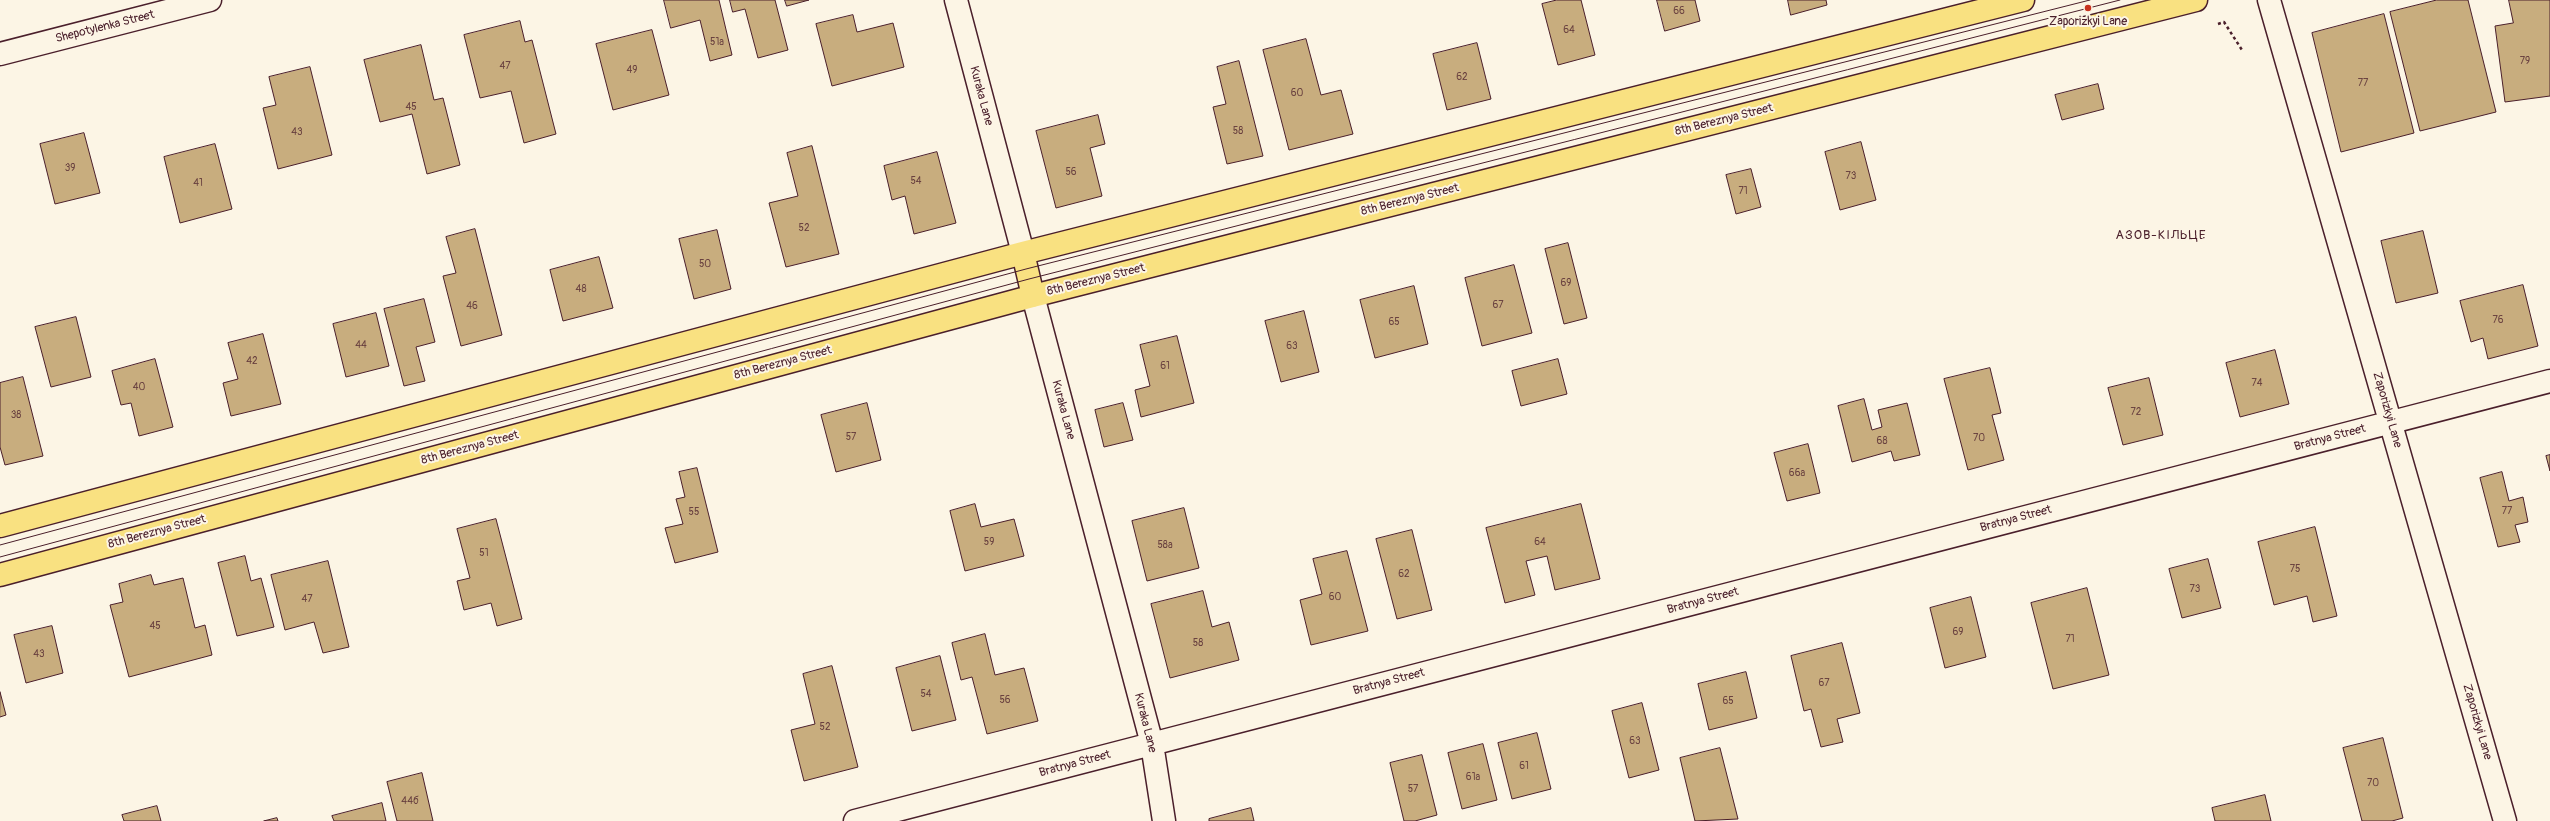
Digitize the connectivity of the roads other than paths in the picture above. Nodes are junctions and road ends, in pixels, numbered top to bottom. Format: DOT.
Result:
graph roads {
  1 [pos="210,0"];
  2 [pos="956,0"];
  3 [pos="2022,0"];
  4 [pos="2196,0"];
  5 [pos="2269,0"];
  6 [pos="0,54"];
  7 [pos="1022,253"];
  8 [pos="1033,296"];
  9 [pos="2550,381"];
  10 [pos="2391,422"];
  11 [pos="0,526"];
  12 [pos="0,574"];
  13 [pos="1152,744"];
  14 [pos="855,821"];
  15 [pos="1164,821"];
  16 [pos="2505,821"];
  1 -- 6 [label="street, Shepotylenka Street"];
  2 -- 7 [label="street, Kuraka Lane"];
  3 -- 7 [label="main road"];
  4 -- 8 [label="main road, 8th Bereznya Street"];
  5 -- 10 [label="street, Zaporizkyi Lane"];
  7 -- 8 [label="main road, Kuraka Lane"];
  7 -- 11 [label="main road"];
  8 -- 12 [label="main road, 8th Bereznya Street"];
  8 -- 13 [label="street, Kuraka Lane"];
  9 -- 10 [label="street, Bratnya Street"];
  10 -- 13 [label="street, Bratnya Street"];
  10 -- 16 [label="street, Zaporizkyi Lane"];
  13 -- 14 [label="street, Bratnya Street"];
  13 -- 15 [label="street, Kuraka Lane"];
}
